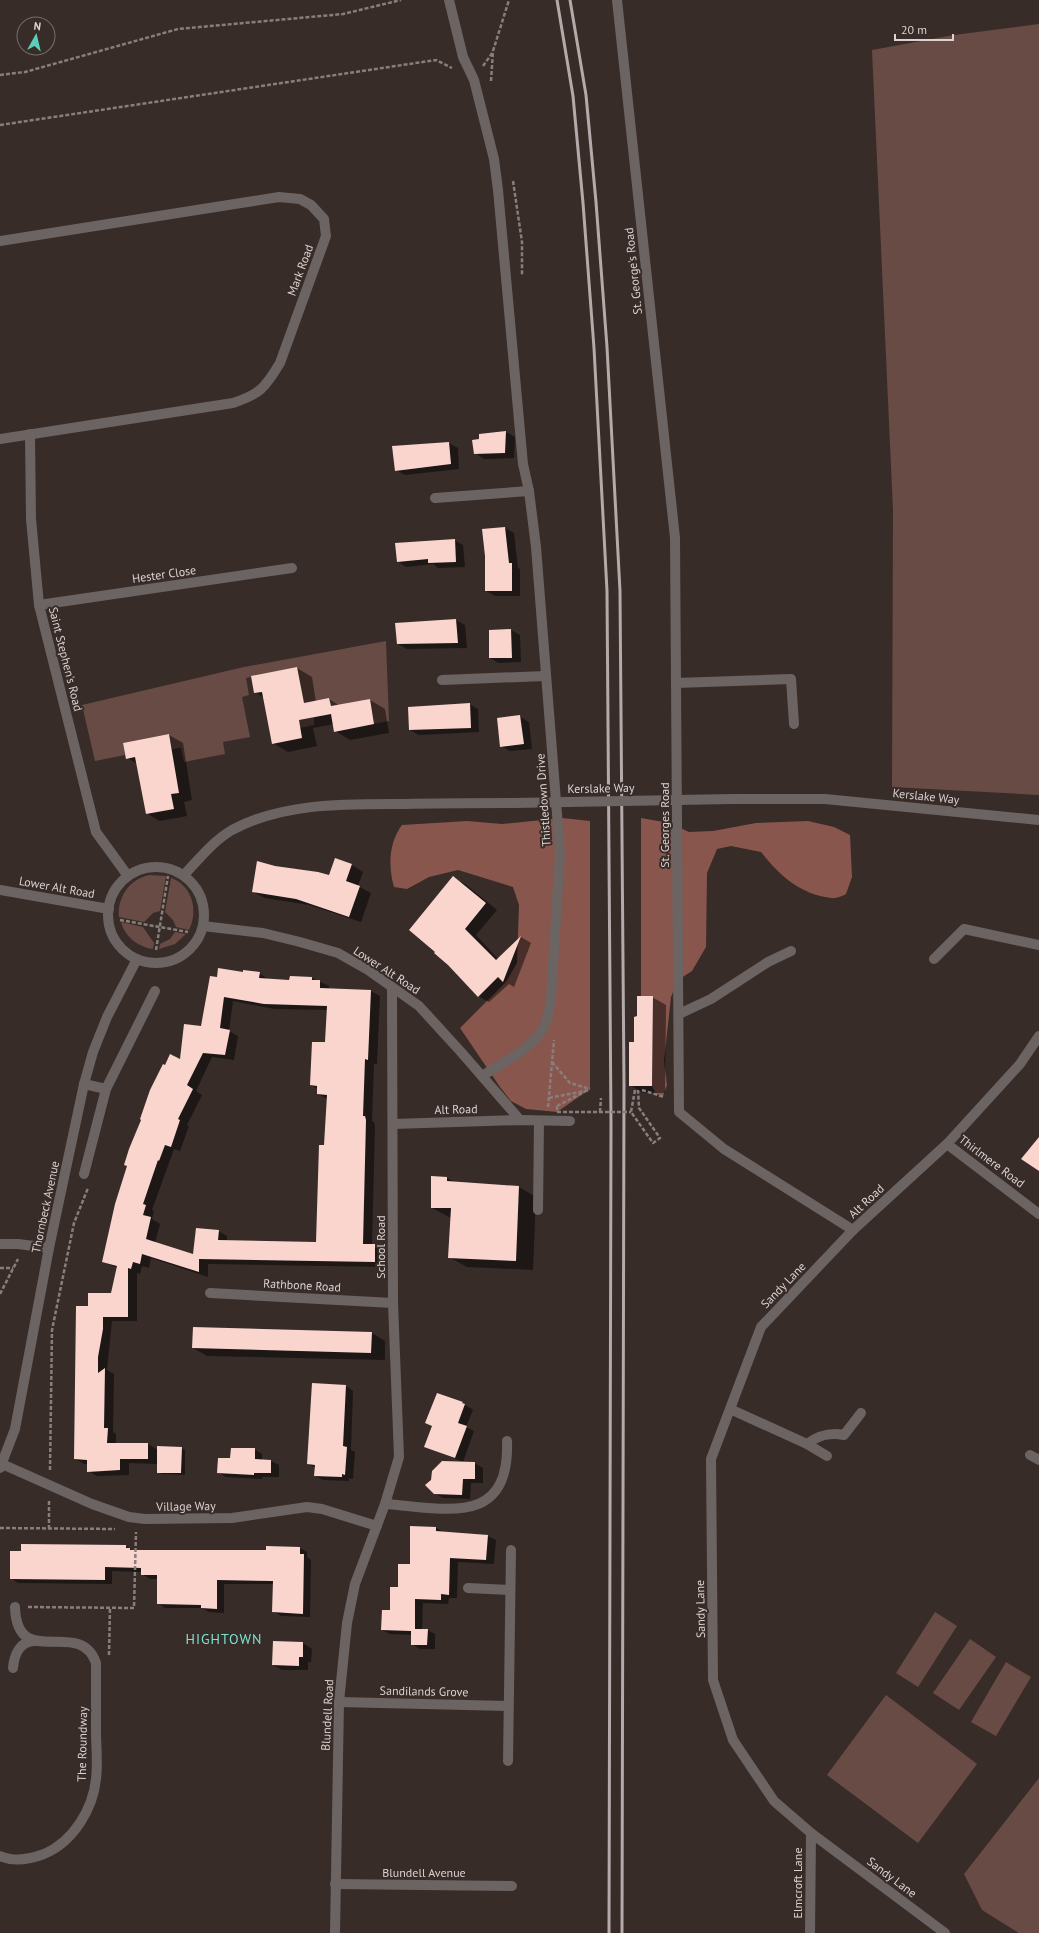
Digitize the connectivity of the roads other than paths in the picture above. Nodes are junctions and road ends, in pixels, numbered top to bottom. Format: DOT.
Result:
graph roads {
  1 [pos="449,0"];
  2 [pos="617,0"];
  3 [pos="0,240"];
  4 [pos="30,434"];
  5 [pos="0,439"];
  6 [pos="529,491"];
  7 [pos="435,498"];
  8 [pos="676,538"];
  9 [pos="292,568"];
  10 [pos="39,605"];
  11 [pos="545,676"];
  12 [pos="442,680"];
  13 [pos="676,683"];
  14 [pos="794,724"];
  15 [pos="1039,820"];
  16 [pos="184,875"];
  17 [pos="128,876"];
  18 [pos="0,890"];
  19 [pos="109,909"];
  20 [pos="203,926"];
  21 [pos="1039,945"];
  22 [pos="791,951"];
  23 [pos="137,958"];
  24 [pos="934,959"];
  25 [pos="392,987"];
  26 [pos="155,991"];
  27 [pos="678,1014"];
  28 [pos="1039,1036"];
  29 [pos="482,1076"];
  30 [pos="84,1084"];
  31 [pos="106,1089"];
  32 [pos="679,1107"];
  33 [pos="520,1120"];
  34 [pos="539,1121"];
  35 [pos="570,1121"];
  36 [pos="393,1124"];
  37 [pos="947,1144"];
  38 [pos="84,1174"];
  39 [pos="538,1210"];
  40 [pos="1039,1214"];
  41 [pos="853,1230"];
  42 [pos="0,1244"];
  43 [pos="49,1248"];
  44 [pos="210,1293"];
  45 [pos="393,1303"];
  46 [pos="730,1409"];
  47 [pos="861,1413"];
  48 [pos="507,1441"];
  49 [pos="807,1444"];
  50 [pos="1030,1455"];
  51 [pos="827,1456"];
  52 [pos="1039,1460"];
  53 [pos="1,1466"];
  54 [pos="385,1504"];
  55 [pos="377,1526"];
  56 [pos="511,1550"];
  57 [pos="468,1588"];
  58 [pos="510,1590"];
  59 [pos="14,1607"];
  60 [pos="36,1641"];
  61 [pos="13,1668"];
  62 [pos="339,1702"];
  63 [pos="508,1706"];
  64 [pos="508,1761"];
  65 [pos="810,1833"];
  66 [pos="0,1856"];
  67 [pos="335,1884"];
  68 [pos="512,1886"];
  69 [pos="335,1933"];
  70 [pos="810,1933"];
  71 [pos="945,1933"];
  1 -- 6 [label="street, Thistledown Drive"];
  2 -- 8 [label="street, St. George's Road"];
  3 -- 4 [label="street, Mark Road"];
  4 -- 5 [label="street, Mark Road"];
  4 -- 10 [label="street, Saint Stephen's Road"];
  6 -- 7 [label="street"];
  6 -- 11 [label="street, Thistledown Drive"];
  8 -- 13 [label="street, St. Georges Road"];
  9 -- 10 [label="street, Hester Close"];
  10 -- 17 [label="street, Saint Stephen's Road"];
  11 -- 12 [label="street"];
  11 -- 29 [label="street, Thistledown Drive"];
  13 -- 14 [label="street"];
  13 -- 27 [label="street, St. Georges Road"];
  15 -- 16 [label="street, Kerslake Way, bridge"];
  16 -- 17 [label="street"];
  16 -- 20 [label="street"];
  17 -- 19 [label="street"];
  18 -- 19 [label="street, Lower Alt Road"];
  19 -- 23 [label="street"];
  20 -- 23 [label="street"];
  20 -- 25 [label="street, Lower Alt Road"];
  21 -- 24 [label="street"];
  22 -- 27 [label="street"];
  23 -- 30 [label="street, Thornbeck Avenue"];
  25 -- 29 [label="street, Lower Alt Road"];
  25 -- 36 [label="street, School Road"];
  26 -- 31 [label="street"];
  27 -- 32 [label="street, St. Georges Road"];
  28 -- 37 [label="street, Alt Road"];
  29 -- 33 [label="street"];
  30 -- 31 [label="street"];
  30 -- 43 [label="street, Thornbeck Avenue"];
  31 -- 38 [label="street"];
  32 -- 41 [label="street, Alt Road"];
  33 -- 34 [label="street, Alt Road"];
  33 -- 36 [label="street, Alt Road"];
  34 -- 35 [label="street, Alt Road"];
  34 -- 39 [label="street"];
  36 -- 45 [label="street, School Road"];
  37 -- 40 [label="street, Thirlmere Road"];
  37 -- 41 [label="street, Alt Road"];
  41 -- 46 [label="street, Sandy Lane"];
  42 -- 43 [label="street"];
  43 -- 53 [label="street, Thornbeck Avenue"];
  44 -- 45 [label="street, Rathbone Road"];
  45 -- 54 [label="street, School Road"];
  46 -- 49 [label="street"];
  46 -- 65 [label="street, Sandy Lane"];
  47 -- 49 [label="street"];
  48 -- 54 [label="street"];
  49 -- 51 [label="street"];
  50 -- 52 [label="street"];
  53 -- 55 [label="street, Village Way"];
  54 -- 55 [label="street, Blundell Road"];
  55 -- 62 [label="street, Blundell Road"];
  56 -- 58 [label="street"];
  57 -- 58 [label="street"];
  58 -- 63 [label="street"];
  59 -- 60 [label="street"];
  60 -- 61 [label="street, The Roundway"];
  60 -- 66 [label="street, The Roundway"];
  62 -- 63 [label="street, Sandilands Grove"];
  62 -- 67 [label="street, Blundell Road"];
  63 -- 64 [label="street"];
  65 -- 70 [label="street, Elmcroft Lane"];
  65 -- 71 [label="street, Sandy Lane"];
  67 -- 68 [label="street, Blundell Avenue"];
  67 -- 69 [label="street, Blundell Road"];
}
